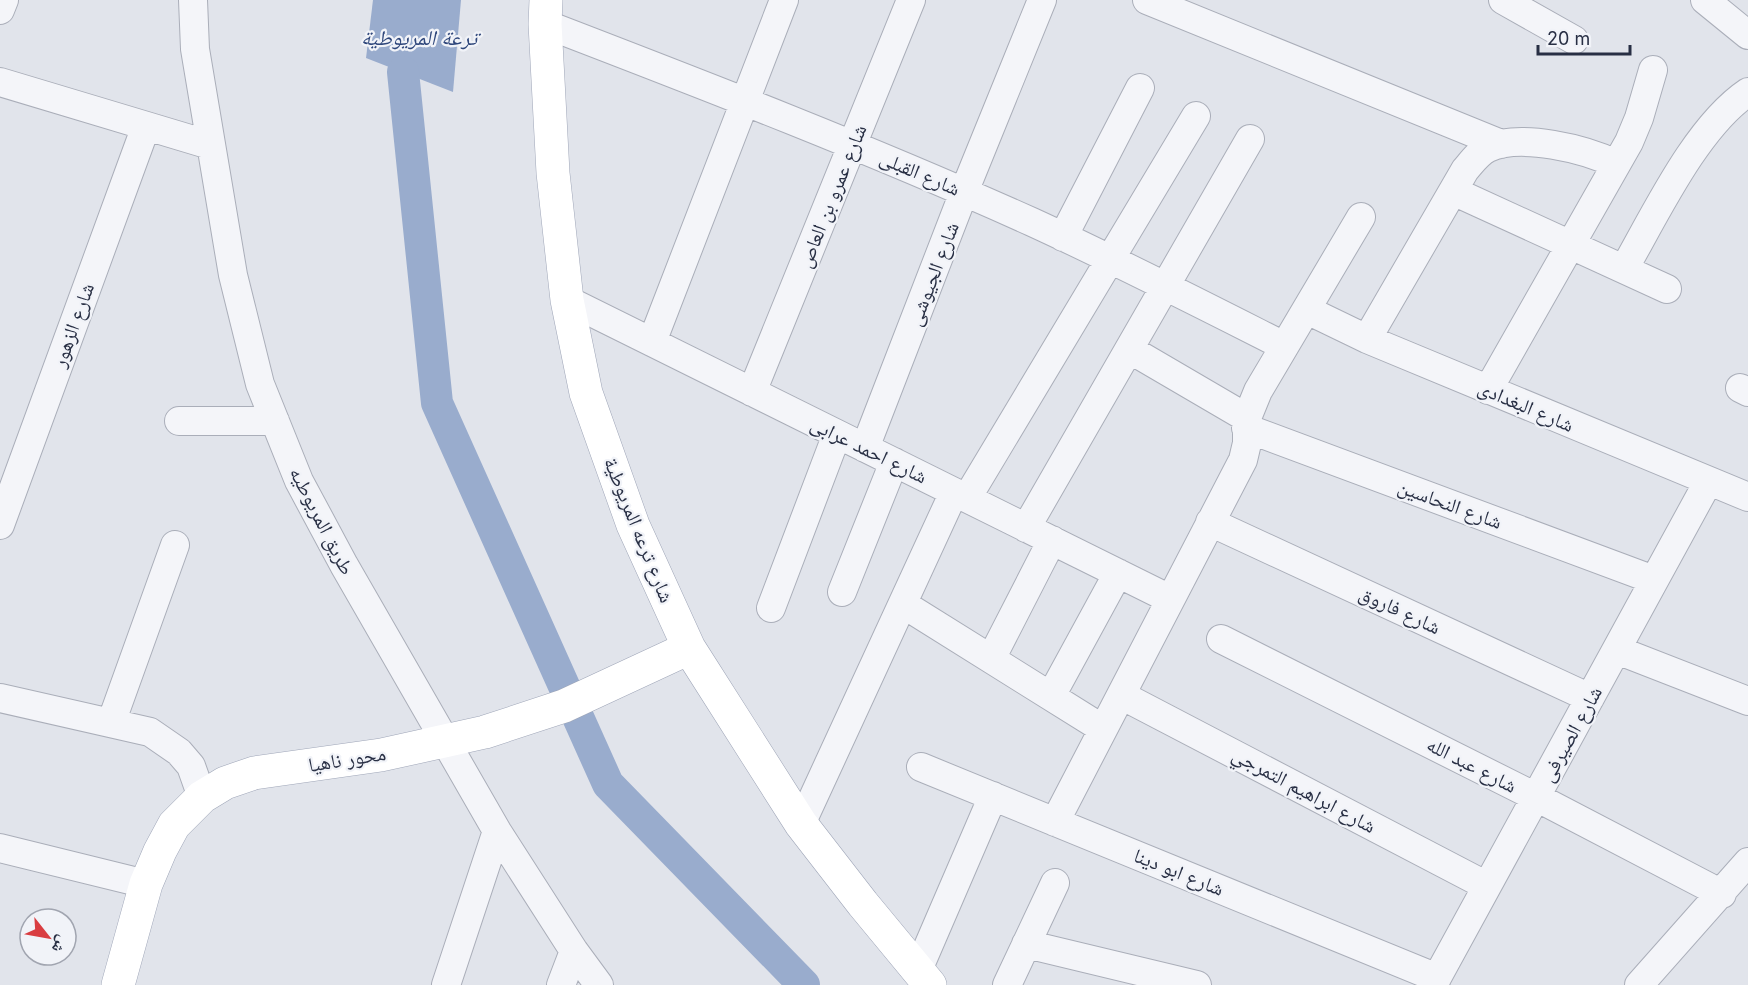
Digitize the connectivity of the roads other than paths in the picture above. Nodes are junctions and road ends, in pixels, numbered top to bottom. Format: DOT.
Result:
graph roads {
  1 [pos="4,0"];
  2 [pos="192,0"];
  3 [pos="784,0"];
  4 [pos="911,0"];
  5 [pos="1042,0"];
  6 [pos="1147,0"];
  7 [pos="1705,0"];
  8 [pos="1519,3"];
  9 [pos="0,10"];
  10 [pos="545,12"];
  11 [pos="1748,35"];
  12 [pos="1574,39"];
  13 [pos="1653,70"];
  14 [pos="0,82"];
  15 [pos="1140,88"];
  16 [pos="1748,92"];
  17 [pos="744,101"];
  18 [pos="1196,116"];
  19 [pos="146,126"];
  20 [pos="1250,139"];
  21 [pos="853,144"];
  22 [pos="1501,144"];
  23 [pos="210,145"];
  24 [pos="1616,164"];
  25 [pos="1453,191"];
  26 [pos="964,192"];
  27 [pos="1361,217"];
  28 [pos="1063,237"];
  29 [pos="1571,245"];
  30 [pos="1110,259"];
  31 [pos="1624,269"];
  32 [pos="1165,286"];
  33 [pos="1667,289"];
  34 [pos="567,300"];
  35 [pos="1306,310"];
  36 [pos="1367,339"];
  37 [pos="652,342"];
  38 [pos="1284,346"];
  39 [pos="1129,350"];
  40 [pos="1488,390"];
  41 [pos="752,392"];
  42 [pos="179,421"];
  43 [pos="275,421"];
  44 [pos="1246,423"];
  45 [pos="837,434"];
  46 [pos="865,448"];
  47 [pos="894,462"];
  48 [pos="1708,482"];
  49 [pos="961,495"];
  50 [pos="1748,498"];
  51 [pos="1210,522"];
  52 [pos="0,525"];
  53 [pos="1026,528"];
  54 [pos="1052,540"];
  55 [pos="175,544"];
  56 [pos="1118,573"];
  57 [pos="1654,580"];
  58 [pos="842,592"];
  59 [pos="1170,599"];
  60 [pos="903,604"];
  61 [pos="771,608"];
  62 [pos="1221,639"];
  63 [pos="690,648"];
  64 [pos="1617,650"];
  65 [pos="991,659"];
  66 [pos="1121,695"];
  67 [pos="1051,696"];
  68 [pos="0,698"];
  69 [pos="1590,698"];
  70 [pos="1748,700"];
  71 [pos="111,723"];
  72 [pos="1103,729"];
  73 [pos="445,741"];
  74 [pos="921,767"];
  75 [pos="993,796"];
  76 [pos="202,797"];
  77 [pos="1536,797"];
  78 [pos="1055,822"];
  79 [pos="801,824"];
  80 [pos="497,831"];
  81 [pos="0,848"];
  82 [pos="1748,862"];
  83 [pos="1055,883"];
  84 [pos="146,884"];
  85 [pos="1487,886"];
  86 [pos="1722,894"];
  87 [pos="1026,944"];
  88 [pos="574,951"];
  89 [pos="924,977"];
  90 [pos="1435,981"];
  91 [pos="118,985"];
  92 [pos="446,985"];
  93 [pos="561,985"];
  94 [pos="599,985"];
  95 [pos="1007,985"];
  96 [pos="1197,985"];
  97 [pos="1639,985"];
  1 -- 9 [label="street"];
  2 -- 23 [label="street, طريق المريوطيه"];
  3 -- 17 [label="street"];
  4 -- 21 [label="street, شارع عمرو بن العاص"];
  5 -- 26 [label="street, شارع الجيوشى"];
  6 -- 22 [label="street"];
  7 -- 11 [label="street"];
  8 -- 12 [label="street"];
  10 -- 17 [label="street, شارع القبلى"];
  10 -- 34 [label="main road, شارع ترعه المريوطية"];
  13 -- 24 [label="street"];
  14 -- 19 [label="street"];
  15 -- 28 [label="street"];
  16 -- 31 [label="street"];
  17 -- 21 [label="street, شارع القبلى"];
  17 -- 37 [label="street"];
  18 -- 30 [label="street"];
  19 -- 23 [label="street"];
  19 -- 52 [label="street, شارع الزهور"];
  20 -- 32 [label="street"];
  21 -- 26 [label="street, شارع القبلى"];
  21 -- 41 [label="street, شارع عمرو بن العاص"];
  22 -- 24 [label="street"];
  22 -- 25 [label="street"];
  23 -- 43 [label="street, طريق المريوطيه"];
  24 -- 29 [label="street"];
  25 -- 29 [label="street"];
  25 -- 36 [label="street"];
  26 -- 28 [label="street, شارع القبلى"];
  26 -- 46 [label="street, شارع الجيوشى"];
  27 -- 35 [label="street"];
  28 -- 30 [label="street, شارع القبلى"];
  29 -- 31 [label="street"];
  29 -- 40 [label="street"];
  30 -- 32 [label="street, شارع القبلى"];
  30 -- 49 [label="street"];
  31 -- 33 [label="street"];
  32 -- 38 [label="street, شارع القبلى"];
  32 -- 39 [label="street"];
  34 -- 37 [label="street, شارع احمد عرابى"];
  34 -- 63 [label="main road, شارع ترعه المريوطية"];
  35 -- 36 [label="street, شارع البغدادى"];
  35 -- 38 [label="street"];
  36 -- 40 [label="street, شارع البغدادى"];
  37 -- 41 [label="street, شارع احمد عرابى"];
  38 -- 44 [label="street"];
  39 -- 44 [label="street, شارع النحاسين"];
  39 -- 53 [label="street"];
  40 -- 48 [label="street, شارع البغدادى"];
  41 -- 45 [label="street, شارع احمد عرابى"];
  42 -- 43 [label="street"];
  43 -- 73 [label="street, طريق المريوطيه"];
  44 -- 51 [label="street"];
  44 -- 57 [label="street, شارع النحاسين"];
  45 -- 46 [label="street, شارع احمد عرابى"];
  45 -- 61 [label="street"];
  46 -- 47 [label="street, شارع احمد عرابى"];
  47 -- 49 [label="street, شارع احمد عرابى"];
  47 -- 58 [label="street"];
  48 -- 50 [label="street, شارع البغدادى"];
  48 -- 57 [label="street, شارع الصيرفى"];
  49 -- 53 [label="street, شارع احمد عرابى"];
  49 -- 60 [label="street"];
  51 -- 59 [label="street"];
  51 -- 69 [label="street, شارع فاروق"];
  53 -- 54 [label="street, شارع احمد عرابى"];
  54 -- 56 [label="street, شارع احمد عرابى"];
  54 -- 65 [label="street"];
  55 -- 71 [label="street"];
  56 -- 59 [label="street, شارع احمد عرابى"];
  56 -- 67 [label="street"];
  57 -- 64 [label="street, شارع الصيرفى"];
  59 -- 66 [label="street"];
  60 -- 65 [label="street"];
  60 -- 79 [label="street"];
  62 -- 77 [label="street, شارع عبد الله"];
  63 -- 73 [label="main road, محور ناهيا"];
  63 -- 79 [label="main road, شارع ترعه المريوطية"];
  64 -- 69 [label="street, شارع الصيرفى"];
  64 -- 70 [label="street"];
  65 -- 67 [label="street"];
  66 -- 72 [label="street"];
  66 -- 85 [label="street, شارع ابراهيم التمرجي"];
  67 -- 72 [label="street"];
  68 -- 71 [label="street"];
  69 -- 77 [label="street, شارع الصيرفى"];
  71 -- 76 [label="street"];
  72 -- 78 [label="street"];
  73 -- 76 [label="main road, محور ناهيا"];
  73 -- 80 [label="street, طريق المريوطيه"];
  74 -- 75 [label="street, شارع ابو دينا"];
  75 -- 78 [label="street, شارع ابو دينا"];
  75 -- 89 [label="street"];
  76 -- 84 [label="main road, محور ناهيا"];
  77 -- 85 [label="street, شارع الصيرفى"];
  77 -- 86 [label="street, شارع عبد الله"];
  78 -- 90 [label="street, شارع ابو دينا"];
  79 -- 89 [label="main road, شارع ترعه المريوطية"];
  80 -- 88 [label="street, طريق المريوطيه"];
  80 -- 92 [label="street"];
  81 -- 84 [label="street"];
  82 -- 86 [label="street"];
  83 -- 87 [label="street"];
  84 -- 91 [label="main road, محور ناهيا"];
  85 -- 90 [label="street, شارع الصيرفى"];
  86 -- 97 [label="street"];
  87 -- 95 [label="street"];
  87 -- 96 [label="street"];
  88 -- 93 [label="street"];
  88 -- 94 [label="street, طريق المريوطيه"];
}
